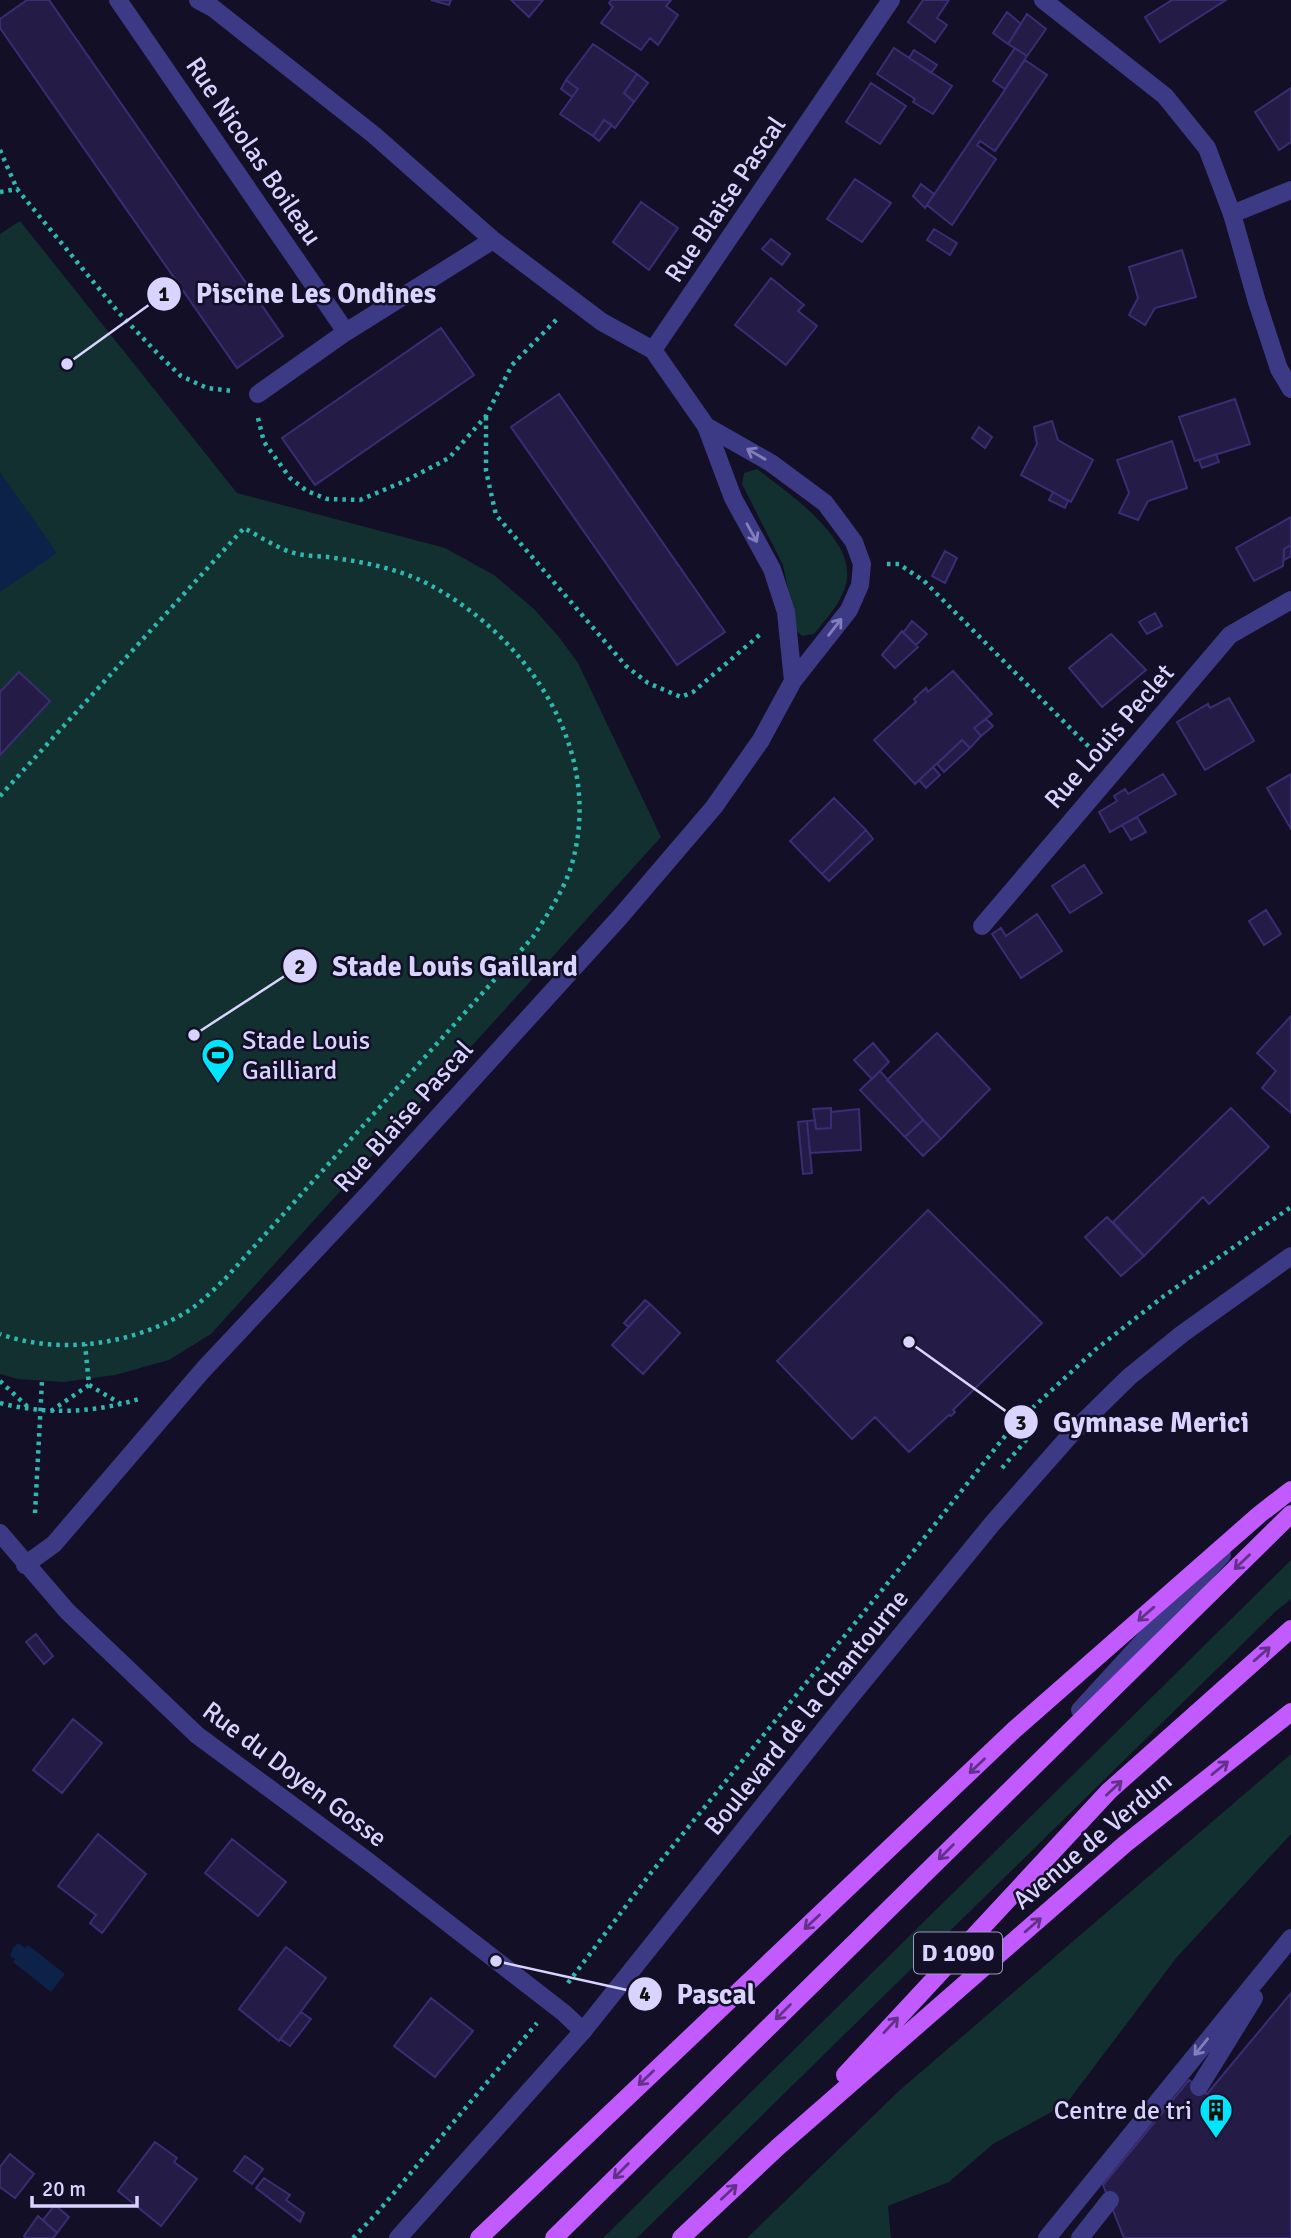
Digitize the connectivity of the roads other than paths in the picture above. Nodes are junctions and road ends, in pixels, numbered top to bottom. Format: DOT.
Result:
graph roads {
  1 [pos="118,0"];
  2 [pos="198,0"];
  3 [pos="891,0"];
  4 [pos="1043,0"];
  5 [pos="1291,190"];
  6 [pos="1232,214"];
  7 [pos="493,240"];
  8 [pos="346,332"];
  9 [pos="653,350"];
  10 [pos="1291,389"];
  11 [pos="258,394"];
  12 [pos="706,425"];
  13 [pos="1291,600"];
  14 [pos="793,681"];
  15 [pos="982,926"];
  16 [pos="1291,1256"];
  17 [pos="1291,1481"];
  18 [pos="1291,1490"];
  19 [pos="1260,1514"];
  20 [pos="1291,1514"];
  21 [pos="0,1533"];
  22 [pos="25,1565"];
  23 [pos="1291,1629"];
  24 [pos="1291,1712"];
  25 [pos="994,1804"];
  26 [pos="1291,1938"];
  27 [pos="583,2031"];
  28 [pos="1199,2087"];
  29 [pos="778,2147"];
  30 [pos="1110,2200"];
  31 [pos="398,2238"];
  32 [pos="479,2238"];
  33 [pos="554,2238"];
  34 [pos="681,2238"];
  35 [pos="1047,2238"];
  36 [pos="1080,2238"];
  1 -- 8 [label="street, Rue Nicolas Boileau"];
  2 -- 7 [label="street, Rue Nicolas Boileau"];
  3 -- 9 [label="street, Rue Blaise Pascal"];
  4 -- 6 [label="street"];
  5 -- 6 [label="street"];
  6 -- 10 [label="street"];
  7 -- 8 [label="street"];
  7 -- 9 [label="street, Rue Nicolas Boileau"];
  8 -- 11 [label="street"];
  9 -- 12 [label="street"];
  12 -- 14 [label="street, one-way"];
  14 -- 12 [label="street, Rue Blaise Pascal, one-way"];
  13 -- 15 [label="street, Rue Louis Peclet"];
  14 -- 22 [label="street, Rue Blaise Pascal"];
  16 -- 27 [label="street, Boulevard de la Chantourne"];
  17 -- 19 [label="street"];
  18 -- 19 [label="main road"];
  19 -- 25 [label="street"];
  19 -- 32 [label="main road, one-way"];
  20 -- 25 [label="main road, D 1090, one-way"];
  21 -- 22 [label="street, Rue du Doyen Gosse"];
  22 -- 27 [label="street, Rue du Doyen Gosse"];
  29 -- 23 [label="main road, D 1090, one-way"];
  29 -- 24 [label="main road, Avenue de Verdun, one-way"];
  25 -- 33 [label="main road, D 1090, one-way"];
  26 -- 28 [label="street"];
  26 -- 35 [label="street, one-way"];
  27 -- 31 [label="street, Boulevard de la Chantourne"];
  34 -- 29 [label="main road, Avenue de Verdun / D 1090, one-way"];
  30 -- 36 [label="street"];
}
